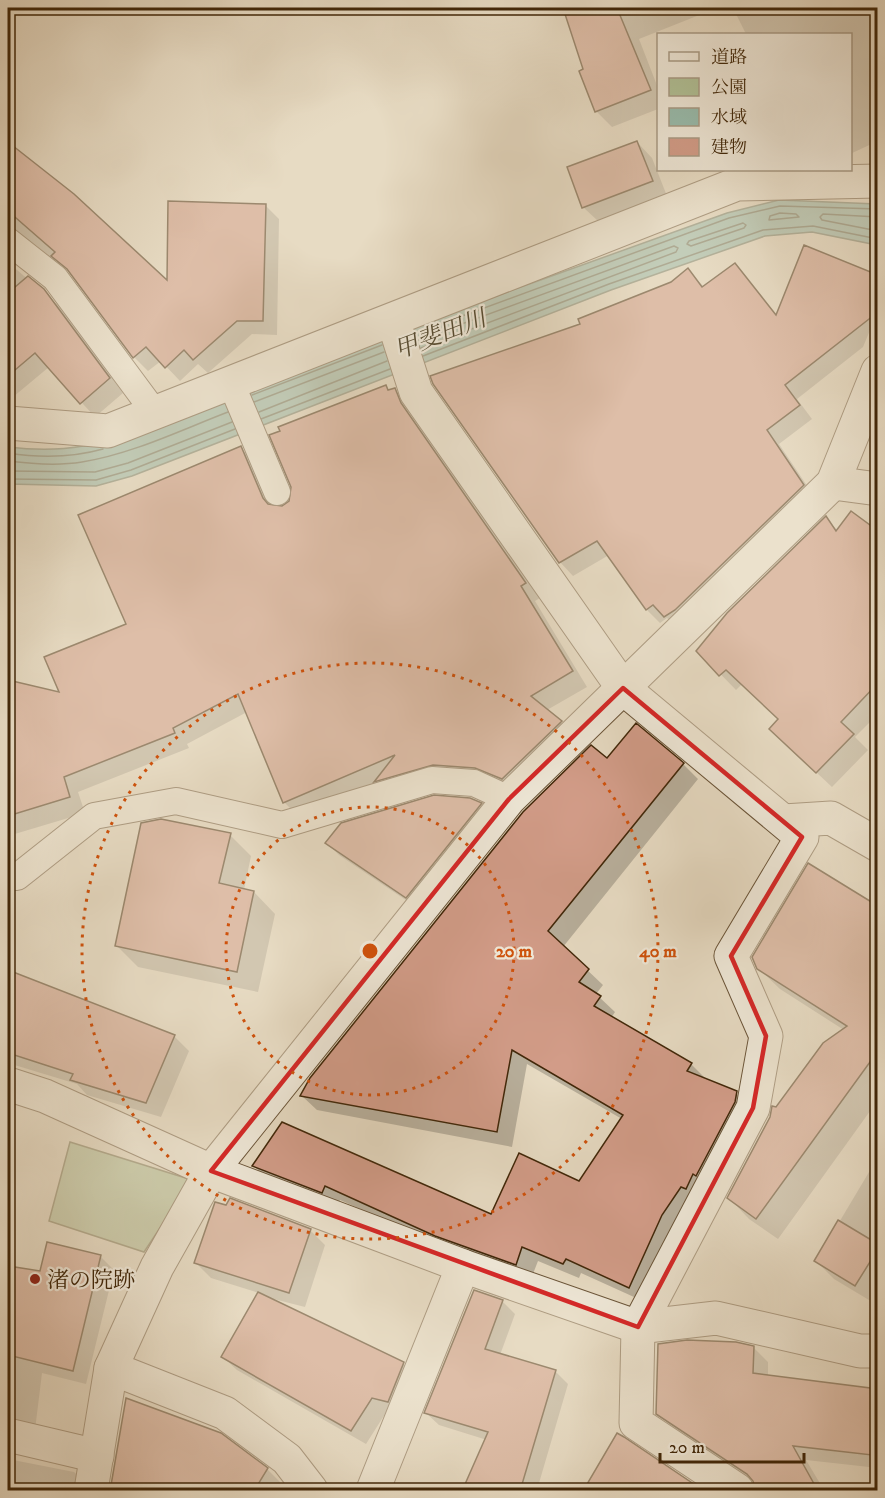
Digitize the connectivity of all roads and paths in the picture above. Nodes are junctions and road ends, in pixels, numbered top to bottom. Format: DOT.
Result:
graph roads {
  1 [pos="878,181"];
  2 [pos="8,241"];
  3 [pos="393,320"];
  4 [pos="878,371"];
  5 [pos="233,387"];
  6 [pos="155,413"];
  7 [pos="8,423"];
  8 [pos="833,483"];
  9 [pos="878,489"];
  10 [pos="277,492"];
  11 [pos="623,688"];
  12 [pos="509,799"];
  13 [pos="784,821"];
  14 [pos="878,844"];
  15 [pos="8,875"];
  16 [pos="8,1084"];
  17 [pos="212,1172"];
  18 [pos="462,1266"];
  19 [pos="638,1327"];
  20 [pos="878,1352"];
  21 [pos="111,1368"];
  22 [pos="8,1435"];
  23 [pos="97,1456"];
  24 [pos="91,1491"];
  25 [pos="310,1491"];
  26 [pos="372,1491"];
  27 [pos="737,1491"];
  1 -- 3 [label="street"];
  2 -- 6 [label="lane"];
  3 -- 5 [label="street"];
  3 -- 11 [label="street"];
  4 -- 8 [label="street"];
  5 -- 6 [label="street"];
  5 -- 10 [label="lane"];
  6 -- 7 [label="street"];
  8 -- 9 [label="street"];
  8 -- 11 [label="street"];
  11 -- 12 [label="street"];
  11 -- 13 [label="street"];
  12 -- 15 [label="lane"];
  12 -- 17 [label="street"];
  13 -- 14 [label="street"];
  13 -- 19 [label="street"];
  16 -- 17 [label="street"];
  17 -- 18 [label="street"];
  17 -- 21 [label="street"];
  18 -- 19 [label="street"];
  18 -- 26 [label="street"];
  19 -- 20 [label="street"];
  19 -- 27 [label="street"];
  21 -- 23 [label="street"];
  21 -- 25 [label="street"];
  22 -- 23 [label="street"];
  23 -- 24 [label="street"];
}
